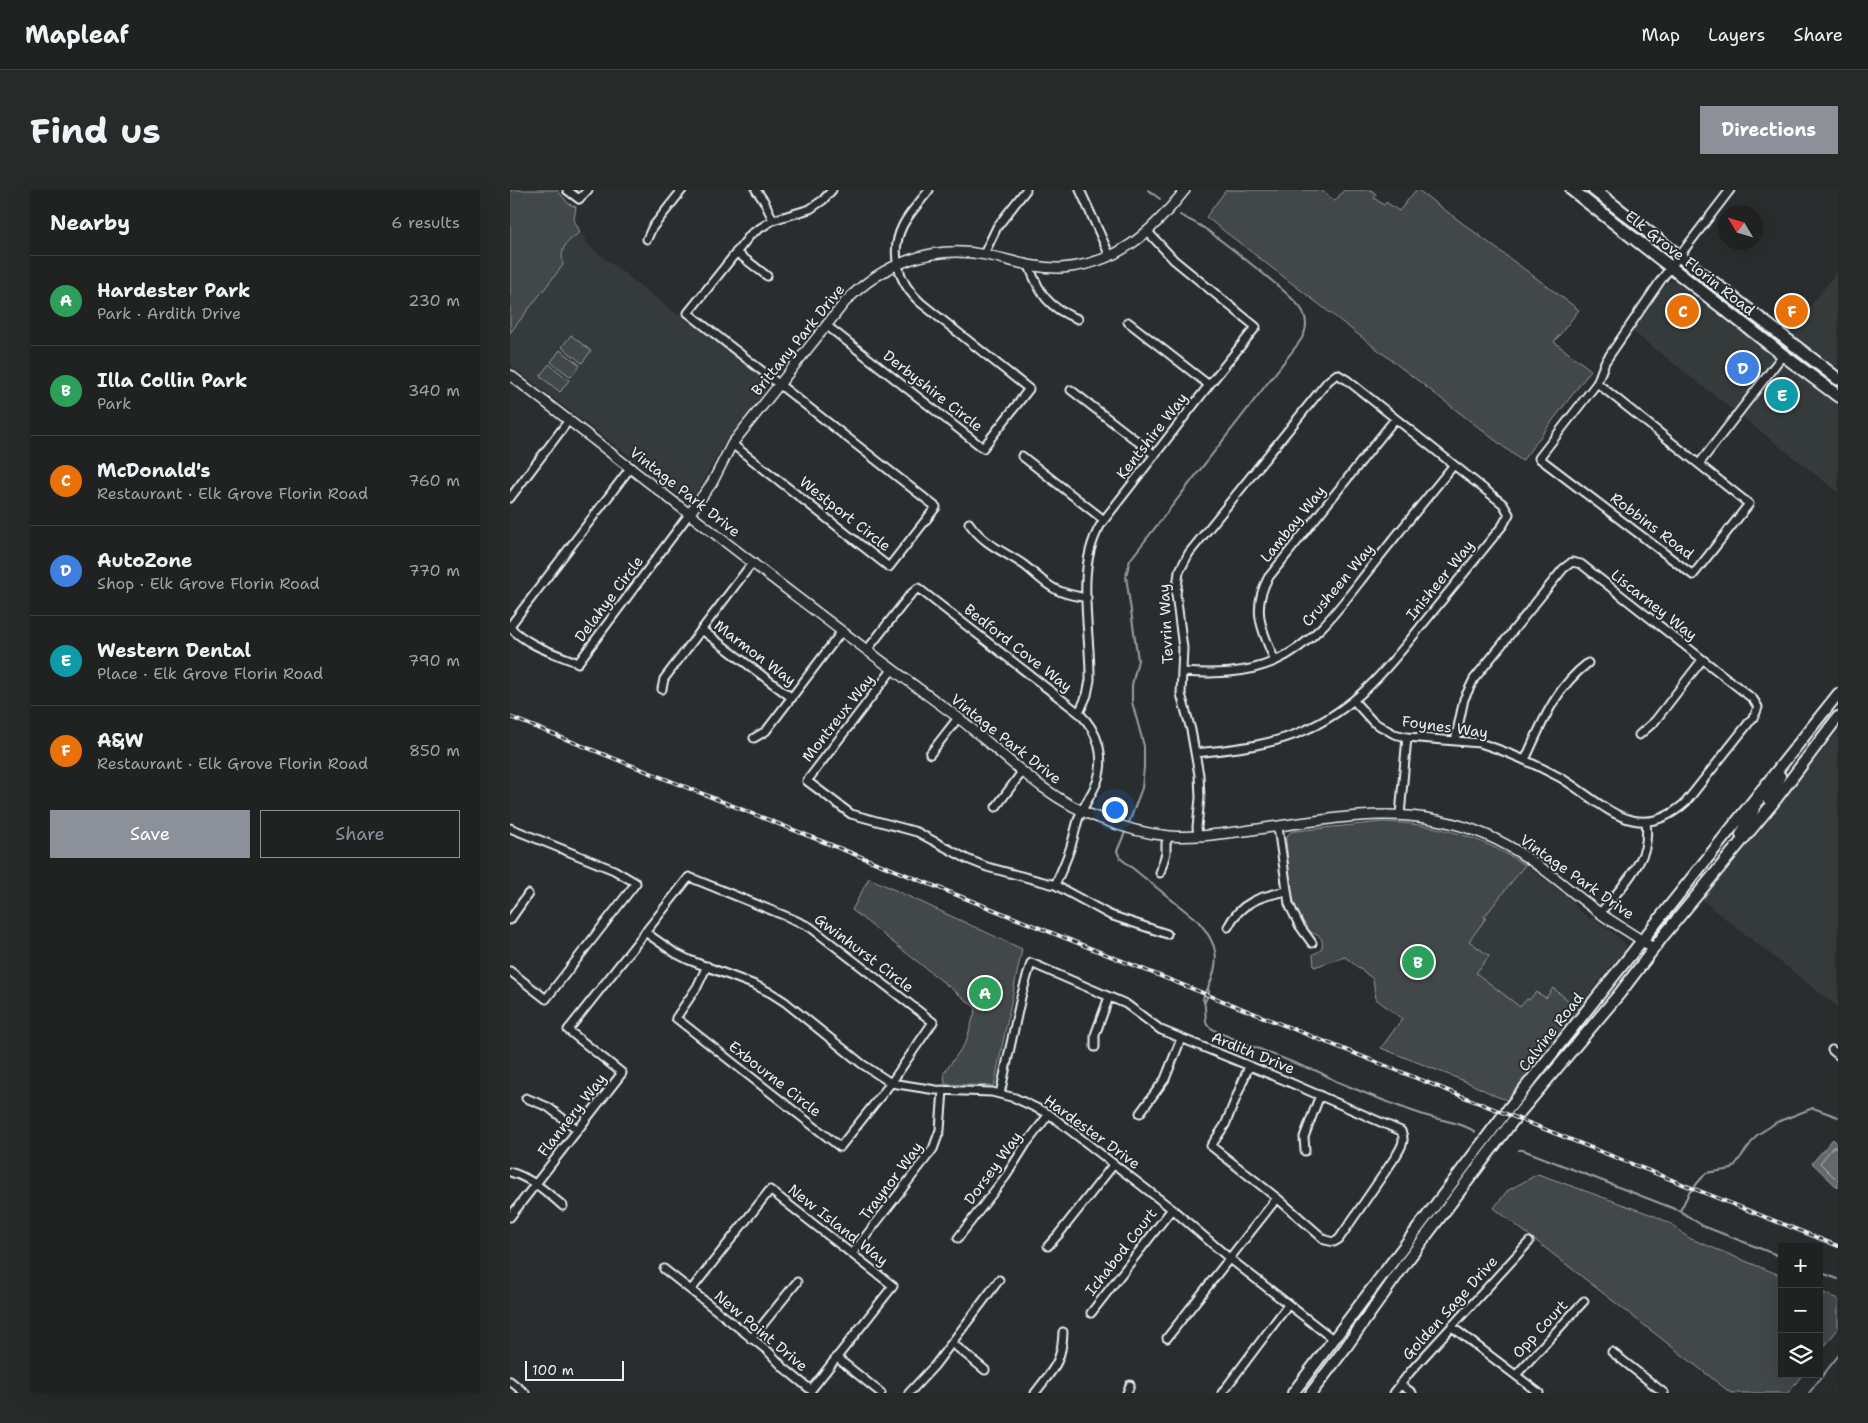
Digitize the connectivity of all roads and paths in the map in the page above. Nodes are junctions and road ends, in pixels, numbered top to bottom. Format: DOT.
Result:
graph roads {
  1 [pos="566,190"];
  2 [pos="588,190"];
  3 [pos="682,190"];
  4 [pos="756,190"];
  5 [pos="832,190"];
  6 [pos="930,190"];
  7 [pos="1026,190"];
  8 [pos="1080,190"];
  9 [pos="1185,190"];
  10 [pos="1572,190"];
  11 [pos="1594,190"];
  12 [pos="1730,190"];
  13 [pos="773,220"];
  14 [pos="1148,232"];
  15 [pos="647,239"];
  16 [pos="736,252"];
  17 [pos="984,254"];
  18 [pos="1110,256"];
  19 [pos="1679,256"];
  20 [pos="898,264"];
  21 [pos="1029,266"];
  22 [pos="1671,266"];
  23 [pos="766,276"];
  24 [pos="1078,319"];
  25 [pos="1128,322"];
  26 [pos="826,325"];
  27 [pos="1783,355"];
  28 [pos="1337,374"];
  29 [pos="510,375"];
  30 [pos="1838,379"];
  31 [pos="1597,383"];
  32 [pos="779,384"];
  33 [pos="1208,385"];
  34 [pos="1071,390"];
  35 [pos="1838,396"];
  36 [pos="1395,419"];
  37 [pos="569,420"];
  38 [pos="732,444"];
  39 [pos="1155,455"];
  40 [pos="1022,456"];
  41 [pos="1699,464"];
  42 [pos="1453,466"];
  43 [pos="631,467"];
  44 [pos="510,498"];
  45 [pos="690,514"];
  46 [pos="1104,520"];
  47 [pos="969,523"];
  48 [pos="753,562"];
  49 [pos="1087,598"];
  50 [pos="510,627"];
  51 [pos="702,630"];
  52 [pos="842,631"];
  53 [pos="867,650"];
  54 [pos="1702,660"];
  55 [pos="1275,661"];
  56 [pos="1588,663"];
  57 [pos="892,670"];
  58 [pos="1182,672"];
  59 [pos="662,689"];
  60 [pos="1838,694"];
  61 [pos="792,698"];
  62 [pos="1354,701"];
  63 [pos="1079,713"];
  64 [pos="1838,717"];
  65 [pos="958,718"];
  66 [pos="1639,735"];
  67 [pos="1407,737"];
  68 [pos="754,738"];
  69 [pos="1455,741"];
  70 [pos="930,754"];
  71 [pos="1196,754"];
  72 [pos="1788,756"];
  73 [pos="1525,760"];
  74 [pos="1022,772"];
  75 [pos="1758,795"];
  76 [pos="1773,803"];
  77 [pos="996,807"];
  78 [pos="1082,811"];
  79 [pos="1400,815"];
  80 [pos="1646,821"];
  81 [pos="1278,827"];
  82 [pos="510,828"];
  83 [pos="1169,836"];
  84 [pos="1198,836"];
  85 [pos="1737,846"];
  86 [pos="1160,873"];
  87 [pos="1055,885"];
  88 [pos="1287,891"];
  89 [pos="528,894"];
  90 [pos="1600,913"];
  91 [pos="510,920"];
  92 [pos="1228,927"];
  93 [pos="645,932"];
  94 [pos="1167,934"];
  95 [pos="1642,940"];
  96 [pos="1312,943"];
  97 [pos="1654,949"];
  98 [pos="707,966"];
  99 [pos="510,971"];
  100 [pos="1109,997"];
  101 [pos="1181,1039"];
  102 [pos="1095,1047"];
  103 [pos="1832,1050"];
  104 [pos="1838,1055"];
  105 [pos="1249,1066"];
  106 [pos="891,1083"];
  107 [pos="943,1090"];
  108 [pos="1000,1094"];
  109 [pos="1320,1095"];
  110 [pos="526,1098"];
  111 [pos="1140,1113"];
  112 [pos="1049,1114"];
  113 [pos="578,1130"];
  114 [pos="1305,1151"];
  115 [pos="1114,1164"];
  116 [pos="510,1172"];
  117 [pos="536,1184"];
  118 [pos="1277,1198"];
  119 [pos="563,1206"];
  120 [pos="1172,1209"];
  121 [pos="510,1217"];
  122 [pos="958,1238"];
  123 [pos="1529,1242"];
  124 [pos="1048,1246"];
  125 [pos="852,1254"];
  126 [pos="1229,1258"];
  127 [pos="664,1269"];
  128 [pos="999,1280"];
  129 [pos="797,1282"];
  130 [pos="691,1290"];
  131 [pos="1584,1302"];
  132 [pos="1288,1305"];
  133 [pos="1091,1313"];
  134 [pos="1452,1327"];
  135 [pos="1063,1332"];
  136 [pos="1167,1338"];
  137 [pos="752,1339"];
  138 [pos="1334,1340"];
  139 [pos="952,1343"];
  140 [pos="1612,1352"];
  141 [pos="836,1357"];
  142 [pos="985,1370"];
  143 [pos="1516,1375"];
  144 [pos="510,1381"];
  145 [pos="1400,1384"];
  146 [pos="1130,1385"];
  147 [pos="525,1393"];
  148 [pos="881,1393"];
  149 [pos="909,1393"];
  150 [pos="1035,1393"];
  151 [pos="1127,1393"];
  152 [pos="1222,1393"];
  153 [pos="1293,1393"];
  154 [pos="1312,1393"];
  155 [pos="1394,1393"];
  156 [pos="1412,1393"];
  157 [pos="1539,1393"];
  158 [pos="1664,1393"];
  1 -- 2 [label="street"];
  3 -- 15 [label="street"];
  4 -- 13 [label="street"];
  5 -- 13 [label="street"];
  6 -- 20 [label="street"];
  7 -- 17 [label="street"];
  8 -- 18 [label="street"];
  9 -- 14 [label="street, Brittany Park Drive"];
  10 -- 22 [label="main road, Elk Grove Florin Road"];
  11 -- 19 [label="main road, Elk Grove Florin Road"];
  12 -- 19 [label="street, Robbins Road"];
  13 -- 16 [label="street"];
  14 -- 18 [label="street, Brittany Park Drive"];
  14 -- 33 [label="street, Kentshire Way"];
  16 -- 23 [label="street"];
  16 -- 32 [label="street"];
  17 -- 20 [label="street, Brittany Park Drive"];
  17 -- 21 [label="street, Brittany Park Drive"];
  18 -- 21 [label="street, Brittany Park Drive"];
  19 -- 22 [label="street, Robbins Road"];
  19 -- 30 [label="main road, Elk Grove Florin Road"];
  20 -- 26 [label="street, Brittany Park Drive"];
  20 -- 26 [label="street, Derbyshire Circle"];
  21 -- 24 [label="street"];
  22 -- 27 [label="main road, Elk Grove Florin Road"];
  22 -- 31 [label="street, Robbins Road"];
  25 -- 33 [label="street"];
  26 -- 32 [label="street, Brittany Park Drive"];
  27 -- 35 [label="main road, Elk Grove Florin Road"];
  27 -- 41 [label="street"];
  28 -- 36 [label="street, Inisheer Way"];
  28 -- 58 [label="street, Tevrin Way"];
  29 -- 37 [label="street, Vintage Park Drive"];
  31 -- 41 [label="street, Robbins Road"];
  31 -- 41 [label="street, Robbins Road"];
  32 -- 38 [label="street, Brittany Park Drive"];
  32 -- 38 [label="street, Westport Circle"];
  33 -- 39 [label="street, Kentshire Way"];
  34 -- 39 [label="street"];
  36 -- 42 [label="street, Inisheer Way"];
  36 -- 55 [label="street, Lambay Way"];
  37 -- 43 [label="street, Vintage Park Drive"];
  37 -- 44 [label="street"];
  38 -- 45 [label="street, Brittany Park Drive"];
  39 -- 46 [label="street, Kentshire Way"];
  40 -- 46 [label="street"];
  42 -- 55 [label="street, Crusheen Way"];
  42 -- 62 [label="street, Inisheer Way"];
  43 -- 45 [label="street, Vintage Park Drive"];
  43 -- 50 [label="street, Delahye Circle"];
  45 -- 48 [label="street, Vintage Park Drive"];
  45 -- 50 [label="street, Delahye Circle"];
  46 -- 49 [label="street, Kentshire Way"];
  47 -- 49 [label="street"];
  48 -- 51 [label="street, Marmon Way"];
  48 -- 52 [label="street, Vintage Park Drive"];
  49 -- 63 [label="street, Kentshire Way"];
  51 -- 59 [label="street"];
  51 -- 61 [label="street, Marmon Way"];
  52 -- 53 [label="street, Vintage Park Drive"];
  52 -- 61 [label="street, Marmon Way"];
  53 -- 57 [label="street, Vintage Park Drive"];
  53 -- 63 [label="street, Bedford Cove Way"];
  54 -- 66 [label="street"];
  54 -- 69 [label="street, Liscarney Way"];
  54 -- 80 [label="street, Liscarney Way"];
  55 -- 58 [label="street, Crusheen Way"];
  56 -- 73 [label="street"];
  57 -- 65 [label="street, Vintage Park Drive"];
  57 -- 87 [label="street, Montreux Way"];
  58 -- 71 [label="street, Tevrin Way"];
  60 -- 72 [label="main road, Calvine Road"];
  61 -- 68 [label="street"];
  62 -- 67 [label="street, Foynes Way"];
  62 -- 71 [label="street, Inisheer Way"];
  63 -- 78 [label="street, Bedford Cove Way"];
  64 -- 76 [label="main road, Calvine Road"];
  65 -- 70 [label="street"];
  65 -- 74 [label="street, Vintage Park Drive"];
  67 -- 69 [label="street, Foynes Way"];
  67 -- 79 [label="street"];
  69 -- 73 [label="street, Foynes Way"];
  71 -- 84 [label="street, Tevrin Way"];
  72 -- 75 [label="main road, Calvine Road"];
  72 -- 76 [label="main road"];
  73 -- 80 [label="street, Foynes Way"];
  74 -- 77 [label="street"];
  74 -- 78 [label="street, Vintage Park Drive"];
  75 -- 85 [label="main road"];
  75 -- 95 [label="main road, Calvine Road"];
  76 -- 85 [label="main road, Calvine Road"];
  78 -- 83 [label="street, Vintage Park Drive"];
  78 -- 87 [label="street, Bedford Cove Way"];
  79 -- 81 [label="street, Vintage Park Drive"];
  79 -- 90 [label="street, Vintage Park Drive"];
  80 -- 90 [label="street"];
  81 -- 84 [label="street, Vintage Park Drive"];
  81 -- 88 [label="street"];
  82 -- 99 [label="street"];
  83 -- 84 [label="street, Vintage Park Drive"];
  83 -- 86 [label="street"];
  85 -- 97 [label="main road, Calvine Road"];
  87 -- 94 [label="street"];
  88 -- 92 [label="street"];
  88 -- 96 [label="street"];
  89 -- 91 [label="street"];
  90 -- 95 [label="street, Vintage Park Drive"];
  93 -- 98 [label="street, Hardester Drive"];
  93 -- 106 [label="street, Gwinhurst Circle"];
  93 -- 113 [label="street, Flannery Way"];
  95 -- 97 [label="street, Vintage Park Drive"];
  95 -- 138 [label="main road, Calvine Road"];
  97 -- 154 [label="main road, Calvine Road"];
  98 -- 106 [label="street, Hardester Drive"];
  98 -- 106 [label="street, Exbourne Circle"];
  100 -- 101 [label="street, Ardith Drive"];
  100 -- 102 [label="street"];
  100 -- 108 [label="street, Ardith Drive"];
  101 -- 105 [label="street, Ardith Drive"];
  101 -- 111 [label="street"];
  103 -- 104 [label="street"];
  105 -- 109 [label="street, Ardith Drive"];
  105 -- 118 [label="street"];
  106 -- 107 [label="street, Hardester Drive"];
  107 -- 108 [label="street, Hardester Drive"];
  107 -- 125 [label="street, Traynor Way"];
  108 -- 112 [label="street, Hardester Drive"];
  109 -- 114 [label="street"];
  109 -- 118 [label="street, Ardith Drive"];
  110 -- 113 [label="street"];
  112 -- 115 [label="street, Hardester Drive"];
  112 -- 122 [label="street, Dorsey Way"];
  113 -- 117 [label="street, Flannery Way"];
  115 -- 120 [label="street, Hardester Drive"];
  115 -- 124 [label="street"];
  116 -- 117 [label="street"];
  117 -- 119 [label="street"];
  117 -- 121 [label="street, Flannery Way"];
  118 -- 126 [label="street"];
  120 -- 126 [label="street, Hardester Drive"];
  120 -- 133 [label="street, Ichabod Court"];
  123 -- 134 [label="street, Golden Sage Drive"];
  125 -- 130 [label="street, New Island Way"];
  125 -- 141 [label="street, New Island Way"];
  126 -- 132 [label="street, Hardester Drive"];
  126 -- 136 [label="street"];
  127 -- 130 [label="street, New Point Drive"];
  128 -- 139 [label="street"];
  129 -- 137 [label="street"];
  130 -- 137 [label="street, New Point Drive"];
  131 -- 143 [label="street, Opp Court"];
  132 -- 138 [label="street, Hardester Drive"];
  132 -- 152 [label="street"];
  134 -- 143 [label="street"];
  134 -- 145 [label="street, Golden Sage Drive"];
  135 -- 150 [label="street"];
  137 -- 141 [label="street, New Point Drive"];
  138 -- 153 [label="main road, Calvine Road"];
  139 -- 142 [label="street"];
  139 -- 149 [label="street"];
  140 -- 158 [label="street"];
  141 -- 148 [label="street"];
  143 -- 157 [label="street"];
  144 -- 147 [label="street"];
  145 -- 155 [label="street, Golden Sage Drive"];
  145 -- 156 [label="street"];
  146 -- 151 [label="street"];
}
